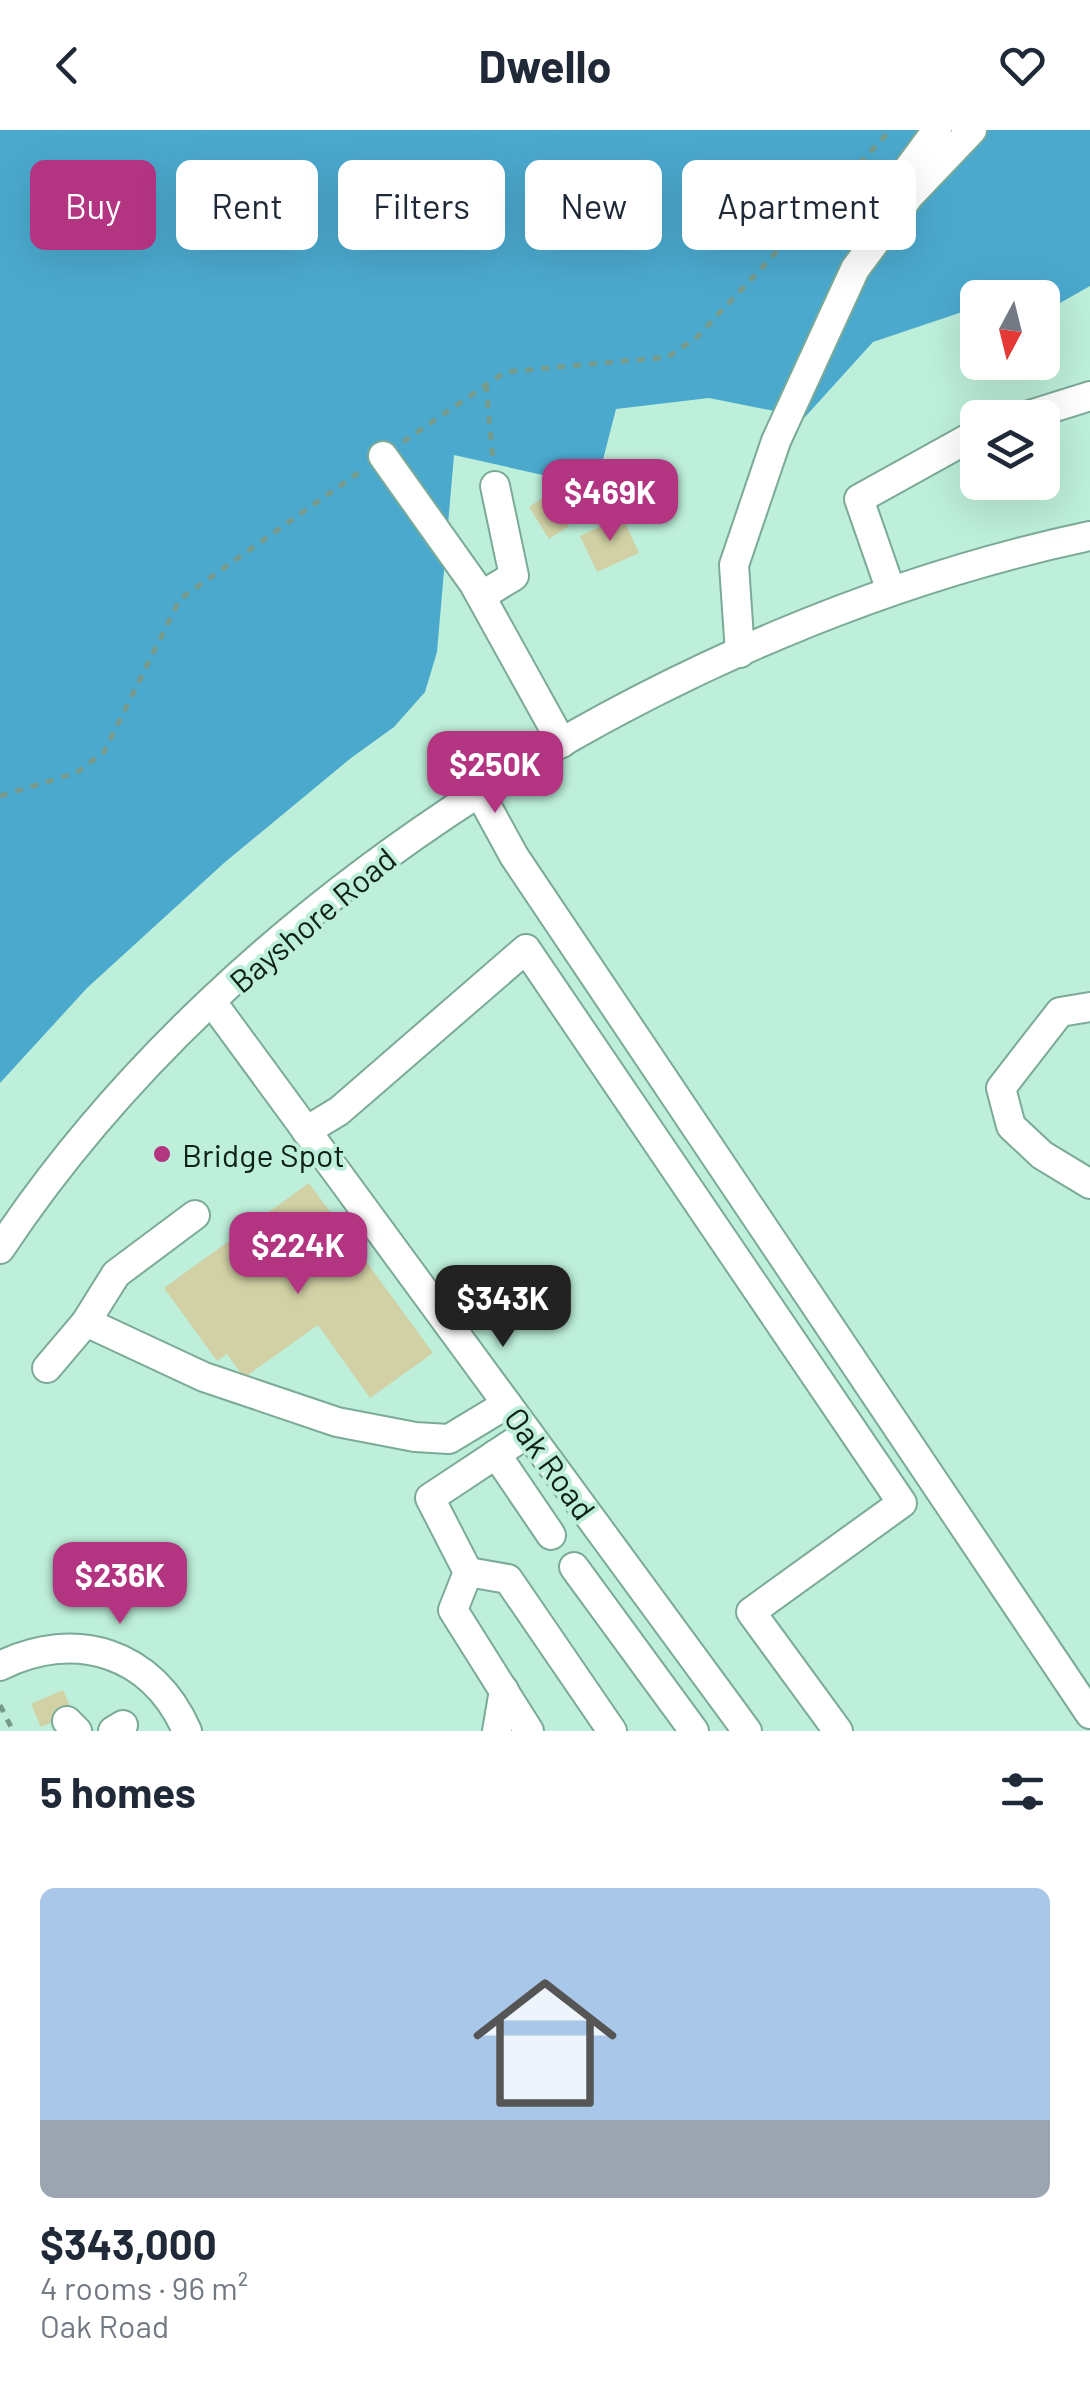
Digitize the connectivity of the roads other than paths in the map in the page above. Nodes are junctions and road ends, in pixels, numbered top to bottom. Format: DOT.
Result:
graph roads {
  1 [pos="937,130"];
  2 [pos="972,130"];
  3 [pos="856,269"];
  4 [pos="1090,396"];
  5 [pos="1060,405"];
  6 [pos="960,443"];
  7 [pos="382,456"];
  8 [pos="494,486"];
  9 [pos="1090,536"];
  10 [pos="891,590"];
  11 [pos="481,596"];
  12 [pos="740,652"];
  13 [pos="562,743"];
  14 [pos="480,792"];
  15 [pos="212,1002"];
  16 [pos="1090,1007"];
  17 [pos="306,1130"];
  18 [pos="1090,1184"];
  19 [pos="195,1215"];
  20 [pos="0,1250"];
  21 [pos="86,1322"];
  22 [pos="47,1368"];
  23 [pos="507,1404"];
  24 [pos="528,1433"];
  25 [pos="496,1454"];
  26 [pos="551,1535"];
  27 [pos="574,1567"];
  28 [pos="468,1572"];
  29 [pos="0,1666"];
  30 [pos="504,1690"];
  31 [pos="1090,1714"];
  32 [pos="735,1727"];
  33 [pos="188,1731"];
  34 [pos="497,1731"];
  35 [pos="529,1731"];
  36 [pos="612,1731"];
  37 [pos="694,1731"];
  38 [pos="838,1731"];
  1 -- 3 [label="street"];
  2 -- 3 [label="street"];
  3 -- 12 [label="street"];
  4 -- 5 [label="street"];
  6 -- 10 [label="street"];
  7 -- 11 [label="street"];
  8 -- 11 [label="street"];
  9 -- 10 [label="street, Bayshore Road"];
  10 -- 12 [label="street, Bayshore Road"];
  11 -- 13 [label="street"];
  12 -- 13 [label="street, Bayshore Road"];
  13 -- 14 [label="street, Bayshore Road"];
  14 -- 15 [label="street, Bayshore Road"];
  14 -- 31 [label="street"];
  15 -- 17 [label="street, Oak Road"];
  15 -- 20 [label="street, Bayshore Road"];
  16 -- 18 [label="street"];
  17 -- 23 [label="street, Oak Road"];
  17 -- 38 [label="street"];
  19 -- 21 [label="street"];
  21 -- 22 [label="street"];
  21 -- 23 [label="street"];
  23 -- 24 [label="street, Oak Road"];
  24 -- 25 [label="street"];
  24 -- 32 [label="street, Oak Road"];
  25 -- 26 [label="street"];
  25 -- 28 [label="street"];
  27 -- 37 [label="street"];
  28 -- 30 [label="street"];
  28 -- 36 [label="street"];
  29 -- 33 [label="street"];
  30 -- 34 [label="street"];
  30 -- 35 [label="street"];
}
